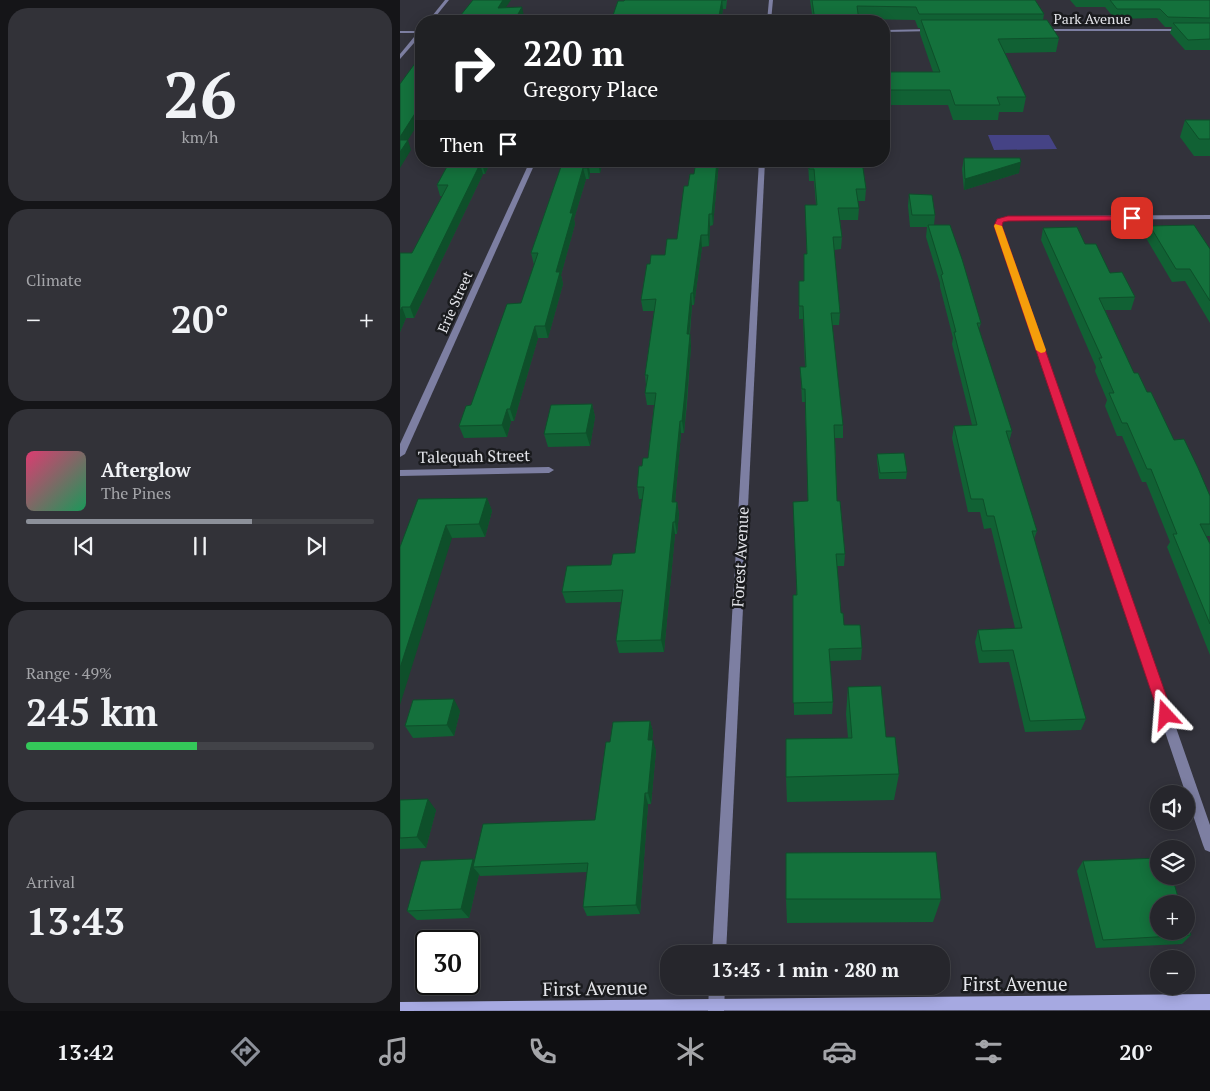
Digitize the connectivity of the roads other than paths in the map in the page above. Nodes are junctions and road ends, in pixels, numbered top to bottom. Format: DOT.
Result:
graph roads {
  1 [pos="447,0"];
  2 [pos="771,0"];
  3 [pos="435,15"];
  4 [pos="770,15"];
  5 [pos="890,30"];
  6 [pos="943,30"];
  7 [pos="1032,30"];
  8 [pos="1210,30"];
  9 [pos="400,32"];
  10 [pos="415,32"];
  11 [pos="415,39"];
  12 [pos="400,57"];
  13 [pos="530,167"];
  14 [pos="762,167"];
  15 [pos="1210,217"];
  16 [pos="400,454"];
  17 [pos="549,470"];
  18 [pos="400,473"];
  19 [pos="1210,845"];
  20 [pos="719,945"];
  21 [pos="717,995"];
  22 [pos="1210,1002"];
  23 [pos="716,1009"];
  24 [pos="400,1010"];
  1 -- 3 [label="street"];
  2 -- 4 [label="street"];
  5 -- 6 [label="street"];
  7 -- 8 [label="street, Park Avenue"];
  9 -- 10 [label="street"];
  11 -- 12 [label="street"];
  13 -- 16 [label="street, Erie Street"];
  14 -- 20 [label="street, Forest Avenue"];
  15 -- 19 [label="street"];
  17 -- 18 [label="street, Talequah Street"];
  21 -- 23 [label="street"];
  22 -- 23 [label="main road, First Avenue"];
  23 -- 24 [label="main road, First Avenue"];
}
